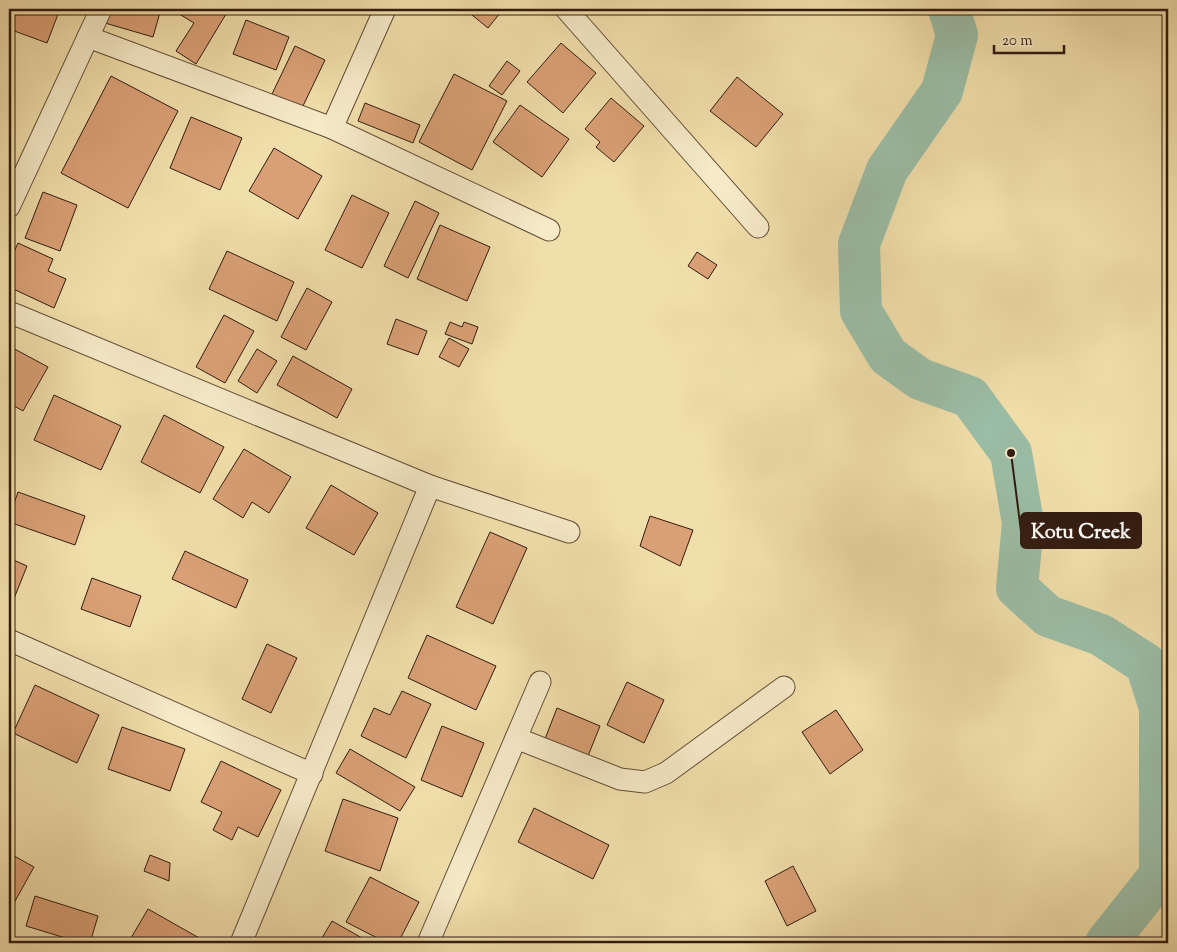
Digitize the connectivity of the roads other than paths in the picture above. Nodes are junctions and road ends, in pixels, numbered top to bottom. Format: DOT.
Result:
graph roads {
  1 [pos="101,9"];
  2 [pos="385,9"];
  3 [pos="566,9"];
  4 [pos="88,37"];
  5 [pos="332,128"];
  6 [pos="9,207"];
  7 [pos="758,227"];
  8 [pos="549,230"];
  9 [pos="9,312"];
  10 [pos="430,486"];
  11 [pos="569,532"];
  12 [pos="9,640"];
  13 [pos="540,682"];
  14 [pos="784,687"];
  15 [pos="516,738"];
  16 [pos="312,774"];
  17 [pos="241,943"];
  18 [pos="428,943"];
  1 -- 4 [label="street"];
  2 -- 5 [label="street"];
  3 -- 7 [label="street"];
  4 -- 5 [label="street"];
  4 -- 6 [label="street"];
  5 -- 8 [label="street"];
  9 -- 10 [label="street"];
  10 -- 11 [label="street"];
  10 -- 16 [label="street"];
  12 -- 16 [label="street"];
  13 -- 15 [label="street"];
  14 -- 15 [label="street"];
  15 -- 18 [label="street"];
  16 -- 17 [label="street"];
}
